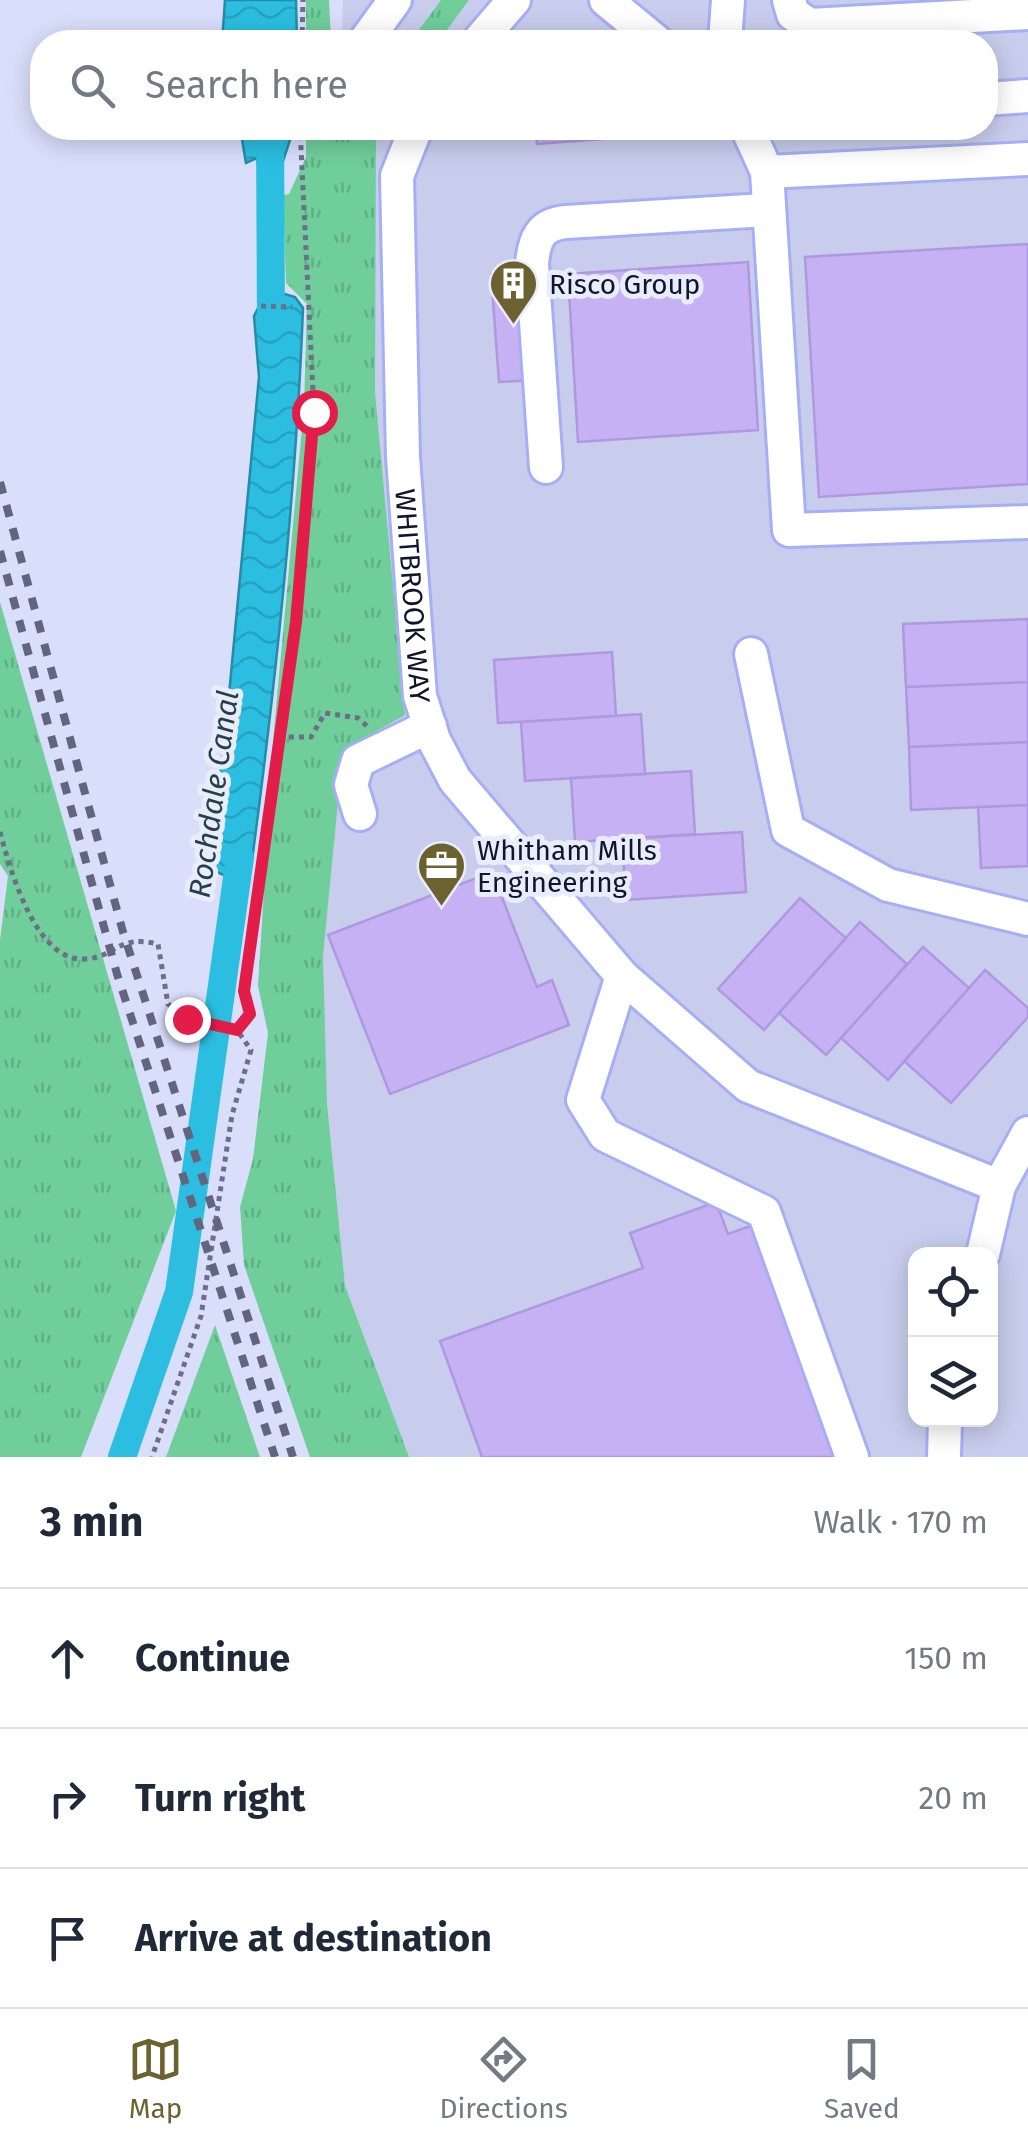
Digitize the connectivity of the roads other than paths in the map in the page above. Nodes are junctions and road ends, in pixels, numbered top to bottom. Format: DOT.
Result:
graph roads {
  1 [pos="395,0"];
  2 [pos="514,0"];
  3 [pos="606,0"];
  4 [pos="728,0"];
  5 [pos="790,0"];
  6 [pos="1028,13"];
  7 [pos="373,30"];
  8 [pos="488,30"];
  9 [pos="642,30"];
  10 [pos="726,30"];
  11 [pos="1028,96"];
  12 [pos="998,98"];
  13 [pos="411,140"];
  14 [pos="752,140"];
  15 [pos="1028,159"];
  16 [pos="767,172"];
  17 [pos="766,210"];
  18 [pos="546,467"];
  19 [pos="1028,522"];
  20 [pos="751,654"];
  21 [pos="430,726"];
  22 [pos="360,814"];
  23 [pos="1028,919"];
  24 [pos="632,983"];
  25 [pos="1028,1134"];
  26 [pos="1000,1186"];
  27 [pos="985,1247"];
  28 [pos="945,1427"];
  29 [pos="852,1457"];
  30 [pos="944,1457"];
  1 -- 7 [label="street"];
  2 -- 8 [label="street"];
  3 -- 9 [label="street"];
  4 -- 10 [label="street"];
  5 -- 6 [label="street"];
  11 -- 12 [label="street"];
  13 -- 21 [label="street, WHITBROOK WAY"];
  14 -- 16 [label="street"];
  15 -- 16 [label="street"];
  16 -- 17 [label="street"];
  17 -- 18 [label="street"];
  17 -- 19 [label="street"];
  20 -- 23 [label="street"];
  21 -- 22 [label="street"];
  21 -- 24 [label="street, WHITBROOK WAY"];
  24 -- 26 [label="street, WHITBROOK WAY"];
  24 -- 29 [label="street"];
  25 -- 26 [label="street"];
  26 -- 27 [label="street"];
  28 -- 30 [label="street"];
}
